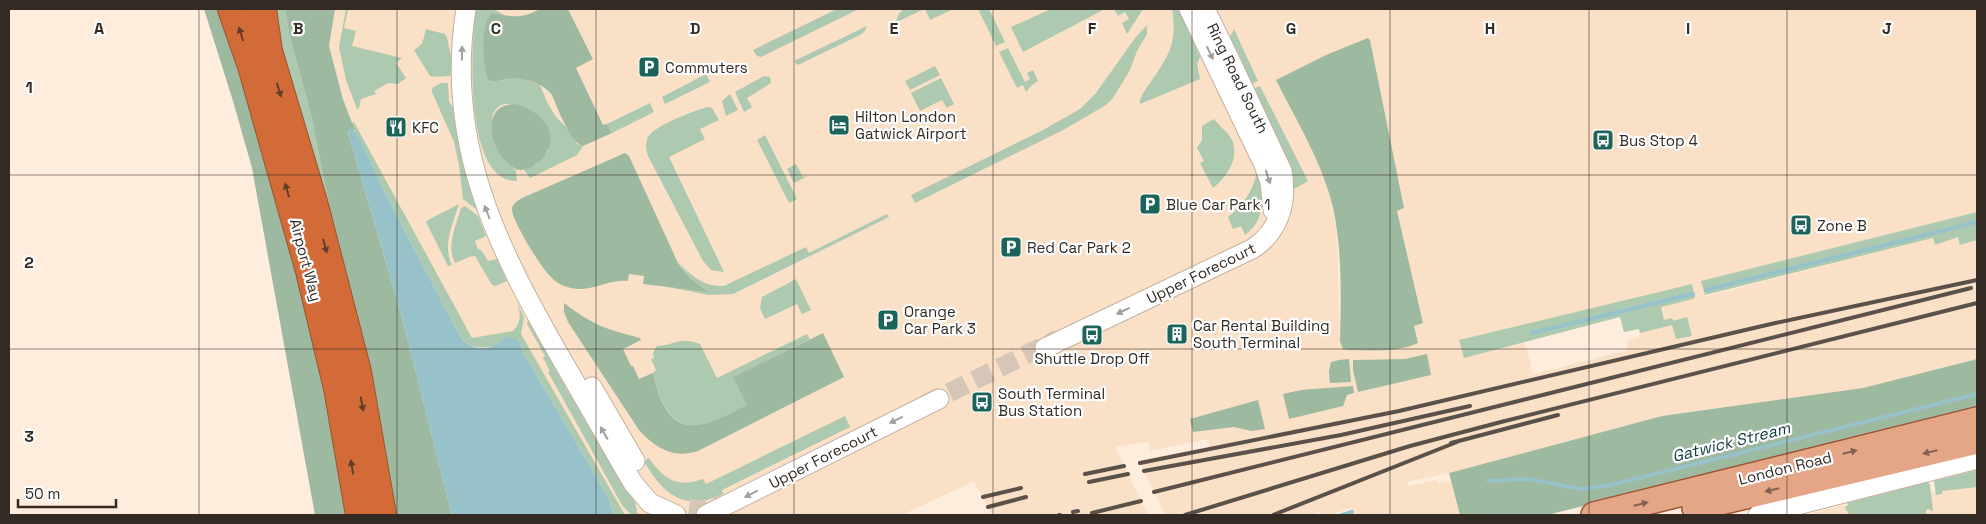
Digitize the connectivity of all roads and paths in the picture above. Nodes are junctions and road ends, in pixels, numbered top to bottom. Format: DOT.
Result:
graph roads {
  1 [pos="232,9"];
  2 [pos="262,9"];
  3 [pos="466,9"];
  4 [pos="1189,9"];
  5 [pos="1205,9"];
  6 [pos="1263,146"];
  7 [pos="1273,210"];
  8 [pos="507,257"];
  9 [pos="1045,348"];
  10 [pos="940,399"];
  11 [pos="1977,420"];
  12 [pos="1977,440"];
  13 [pos="1977,459"];
  14 [pos="690,513"];
  15 [pos="360,515"];
  16 [pos="382,515"];
  17 [pos="1594,515"];
  18 [pos="1664,515"];
  19 [pos="1758,515"];
  15 -- 1 [label="highway, Airport Way, one-way"];
  2 -- 16 [label="highway, Airport Way, one-way"];
  8 -- 3 [label="street, one-way"];
  4 -- 6 [label="street, one-way"];
  5 -- 6 [label="street, Ring Road South"];
  6 -- 7 [label="street, one-way"];
  6 -- 9 [label="street, Upper Forecourt, one-way"];
  8 -- 14 [label="street"];
  14 -- 8 [label="street, one-way"];
  10 -- 14 [label="street, Upper Forecourt, one-way"];
  17 -- 11 [label="main road, London Road, one-way"];
  12 -- 18 [label="main road, London Road, one-way"];
  13 -- 19 [label="street"];
}
